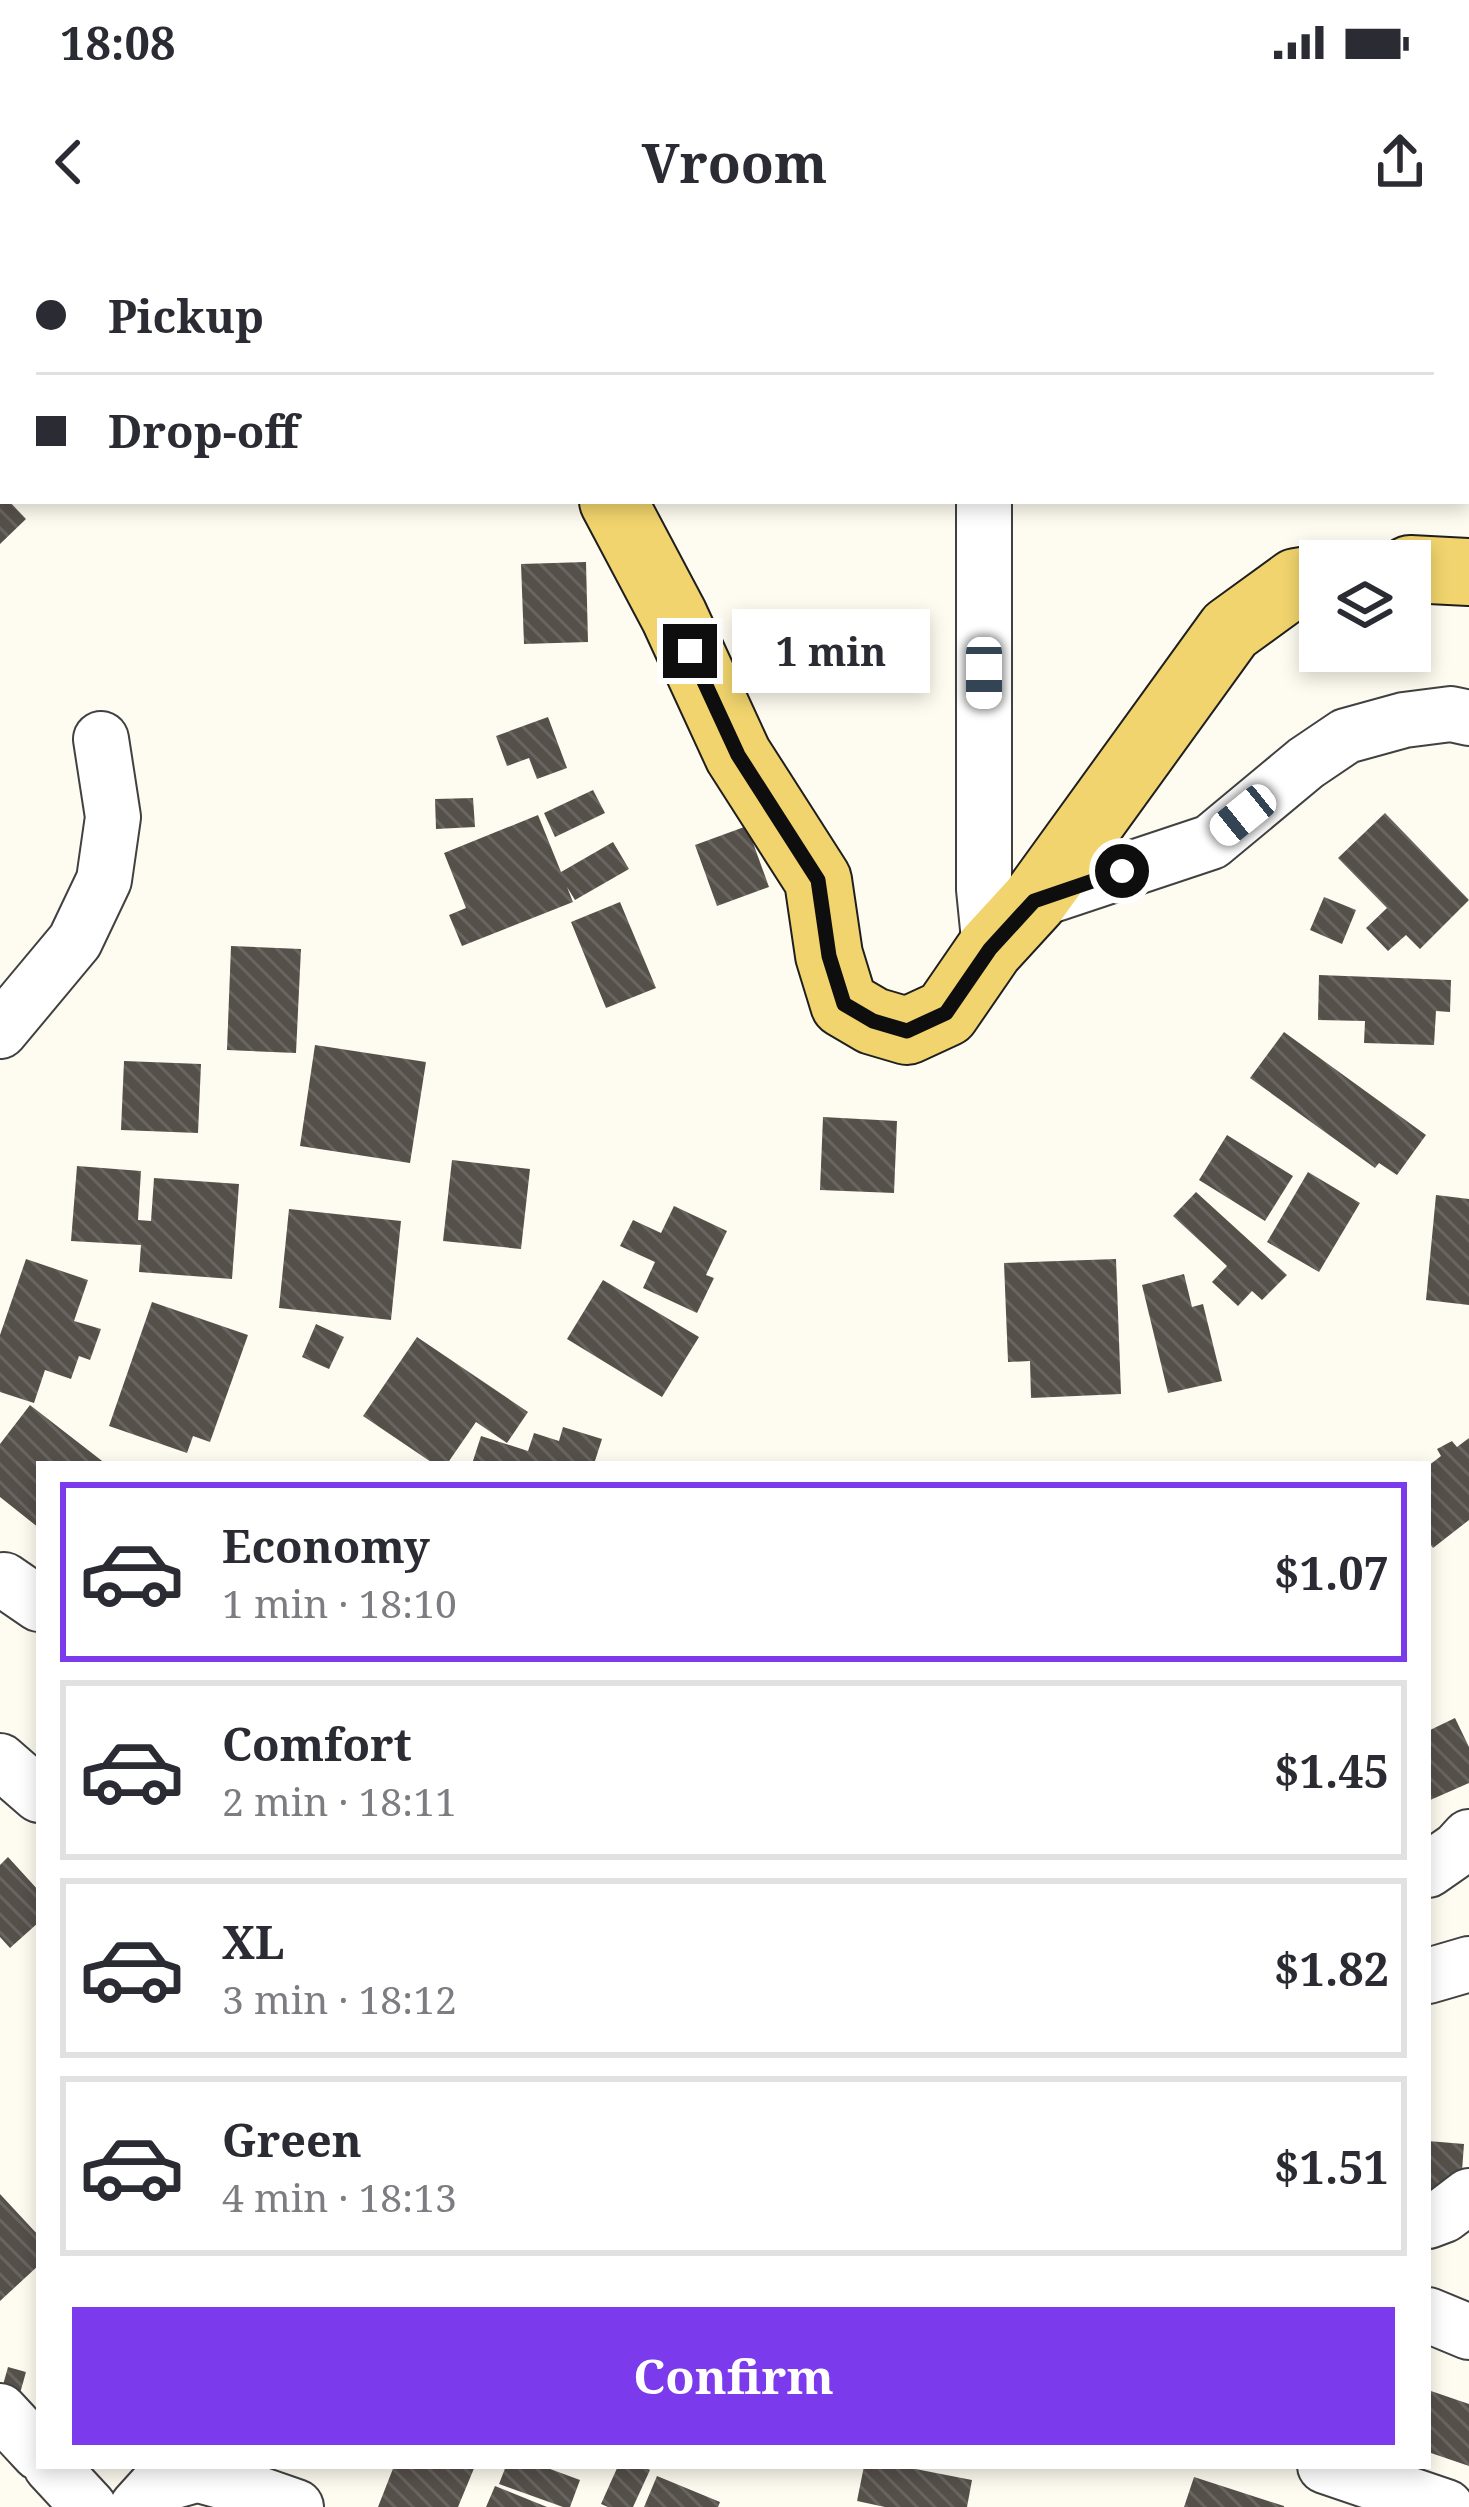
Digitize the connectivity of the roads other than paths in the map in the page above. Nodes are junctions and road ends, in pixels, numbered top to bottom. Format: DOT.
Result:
graph roads {
  1 [pos="615,504"];
  2 [pos="984,504"];
  3 [pos="1431,570"];
  4 [pos="1469,572"];
  5 [pos="1299,582"];
  6 [pos="1469,718"];
  7 [pos="101,739"];
  8 [pos="1034,901"];
  9 [pos="990,949"];
  10 [pos="0,1031"];
  11 [pos="0,1761"];
  12 [pos="36,1792"];
  13 [pos="1469,1837"];
  14 [pos="1431,1868"];
  15 [pos="1469,1964"];
  16 [pos="1431,1975"];
  17 [pos="1469,2196"];
  18 [pos="1431,2220"];
  19 [pos="1431,2316"];
  20 [pos="1469,2332"];
  21 [pos="36,2425"];
  22 [pos="36,2450"];
  23 [pos="54,2469"];
  24 [pos="1334,2469"];
  25 [pos="181,2470"];
  26 [pos="89,2507"];
  27 [pos="137,2507"];
  28 [pos="296,2507"];
  29 [pos="1446,2507"];
  1 -- 9 [label="main road"];
  2 -- 9 [label="street"];
  3 -- 4 [label="main road"];
  5 -- 8 [label="main road"];
  6 -- 8 [label="street"];
  7 -- 10 [label="street"];
  8 -- 9 [label="main road"];
  11 -- 12 [label="street"];
  13 -- 14 [label="street"];
  15 -- 16 [label="street"];
  17 -- 18 [label="street"];
  19 -- 20 [label="street"];
  21 -- 22 [label="street"];
  23 -- 26 [label="street"];
  24 -- 29 [label="street"];
  25 -- 27 [label="street"];
  25 -- 28 [label="street"];
}
